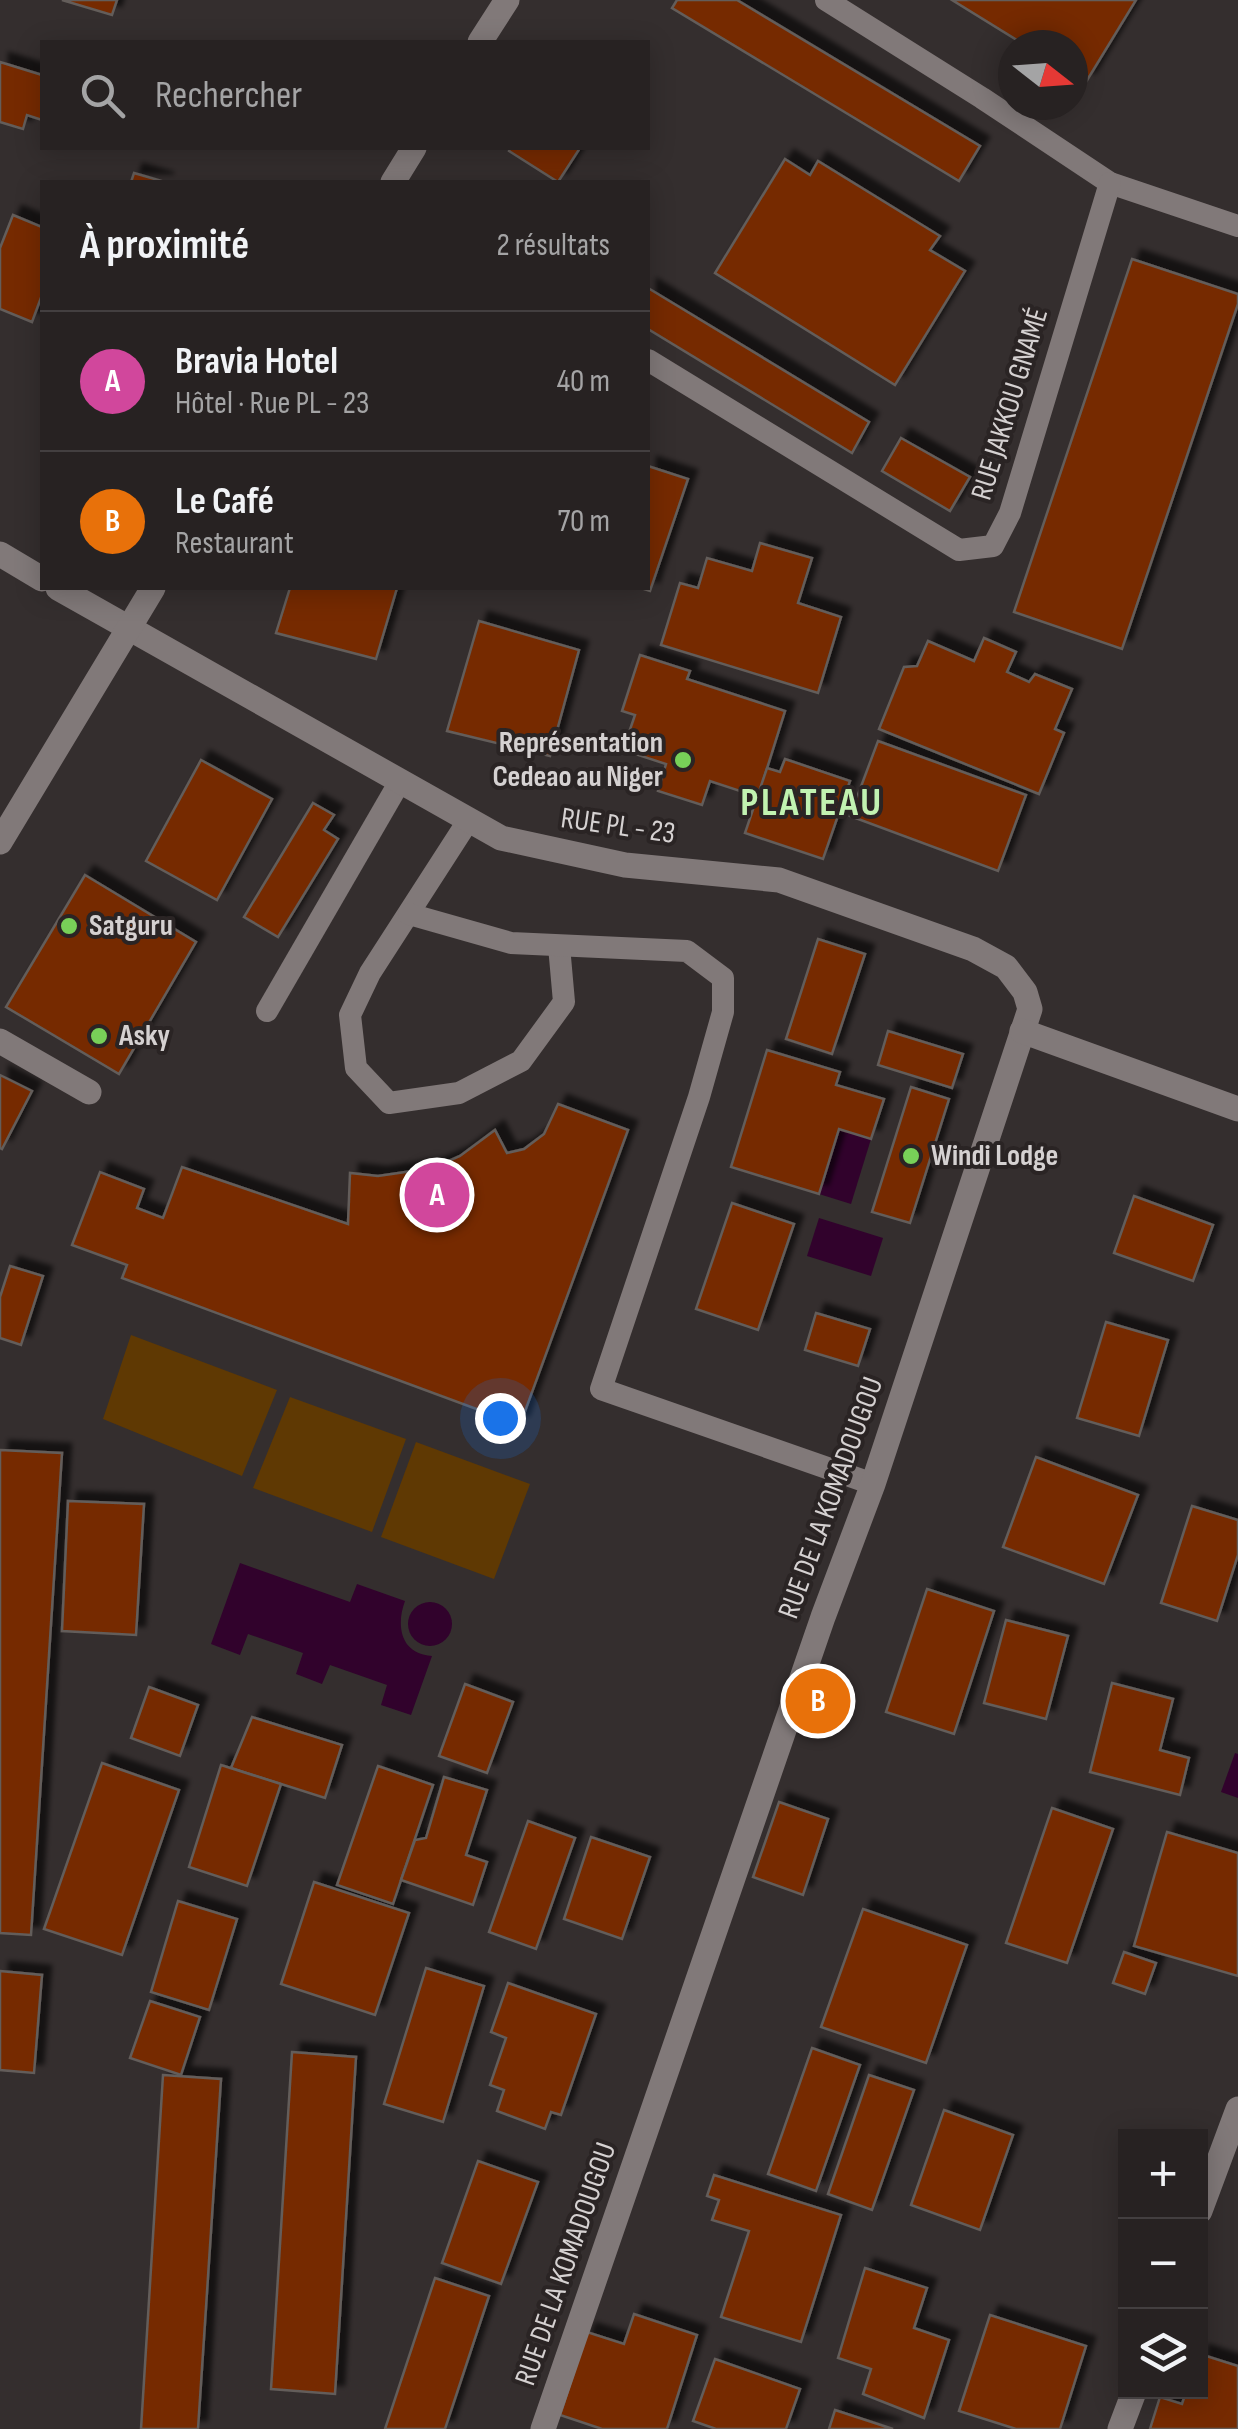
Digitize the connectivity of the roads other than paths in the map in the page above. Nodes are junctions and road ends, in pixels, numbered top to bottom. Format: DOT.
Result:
graph roads {
  1 [pos="507,0"];
  2 [pos="826,0"];
  3 [pos="481,40"];
  4 [pos="413,150"];
  5 [pos="394,180"];
  6 [pos="1110,183"];
  7 [pos="1238,226"];
  8 [pos="650,361"];
  9 [pos="0,554"];
  10 [pos="40,577"];
  11 [pos="61,590"];
  12 [pos="151,590"];
  13 [pos="128,629"];
  14 [pos="399,782"];
  15 [pos="468,821"];
  16 [pos="0,842"];
  17 [pos="409,914"];
  18 [pos="558,946"];
  19 [pos="267,1012"];
  20 [pos="1022,1031"];
  21 [pos="0,1041"];
  22 [pos="90,1092"];
  23 [pos="1238,1108"];
  24 [pos="874,1484"];
  25 [pos="1238,2109"];
  26 [pos="1208,2190"];
  27 [pos="1131,2399"];
  28 [pos="543,2429"];
  29 [pos="1120,2429"];
  1 -- 3 [label="street"];
  2 -- 6 [label="lane"];
  4 -- 5 [label="street"];
  6 -- 7 [label="lane"];
  6 -- 8 [label="lane, RUE JAKKOU GNAMÉ"];
  9 -- 10 [label="street"];
  11 -- 13 [label="street, RUE PL - 23"];
  12 -- 13 [label="street"];
  13 -- 14 [label="street, RUE PL - 23"];
  13 -- 16 [label="street"];
  14 -- 15 [label="street, RUE PL - 23"];
  14 -- 19 [label="lane"];
  15 -- 17 [label="lane"];
  15 -- 20 [label="street, RUE PL - 23"];
  17 -- 18 [label="lane"];
  17 -- 18 [label="lane"];
  18 -- 24 [label="lane"];
  20 -- 23 [label="street"];
  20 -- 24 [label="street, RUE DE LA KOMADOUGOU"];
  21 -- 22 [label="street"];
  24 -- 28 [label="street, RUE DE LA KOMADOUGOU"];
  25 -- 26 [label="street"];
  27 -- 29 [label="street"];
}
